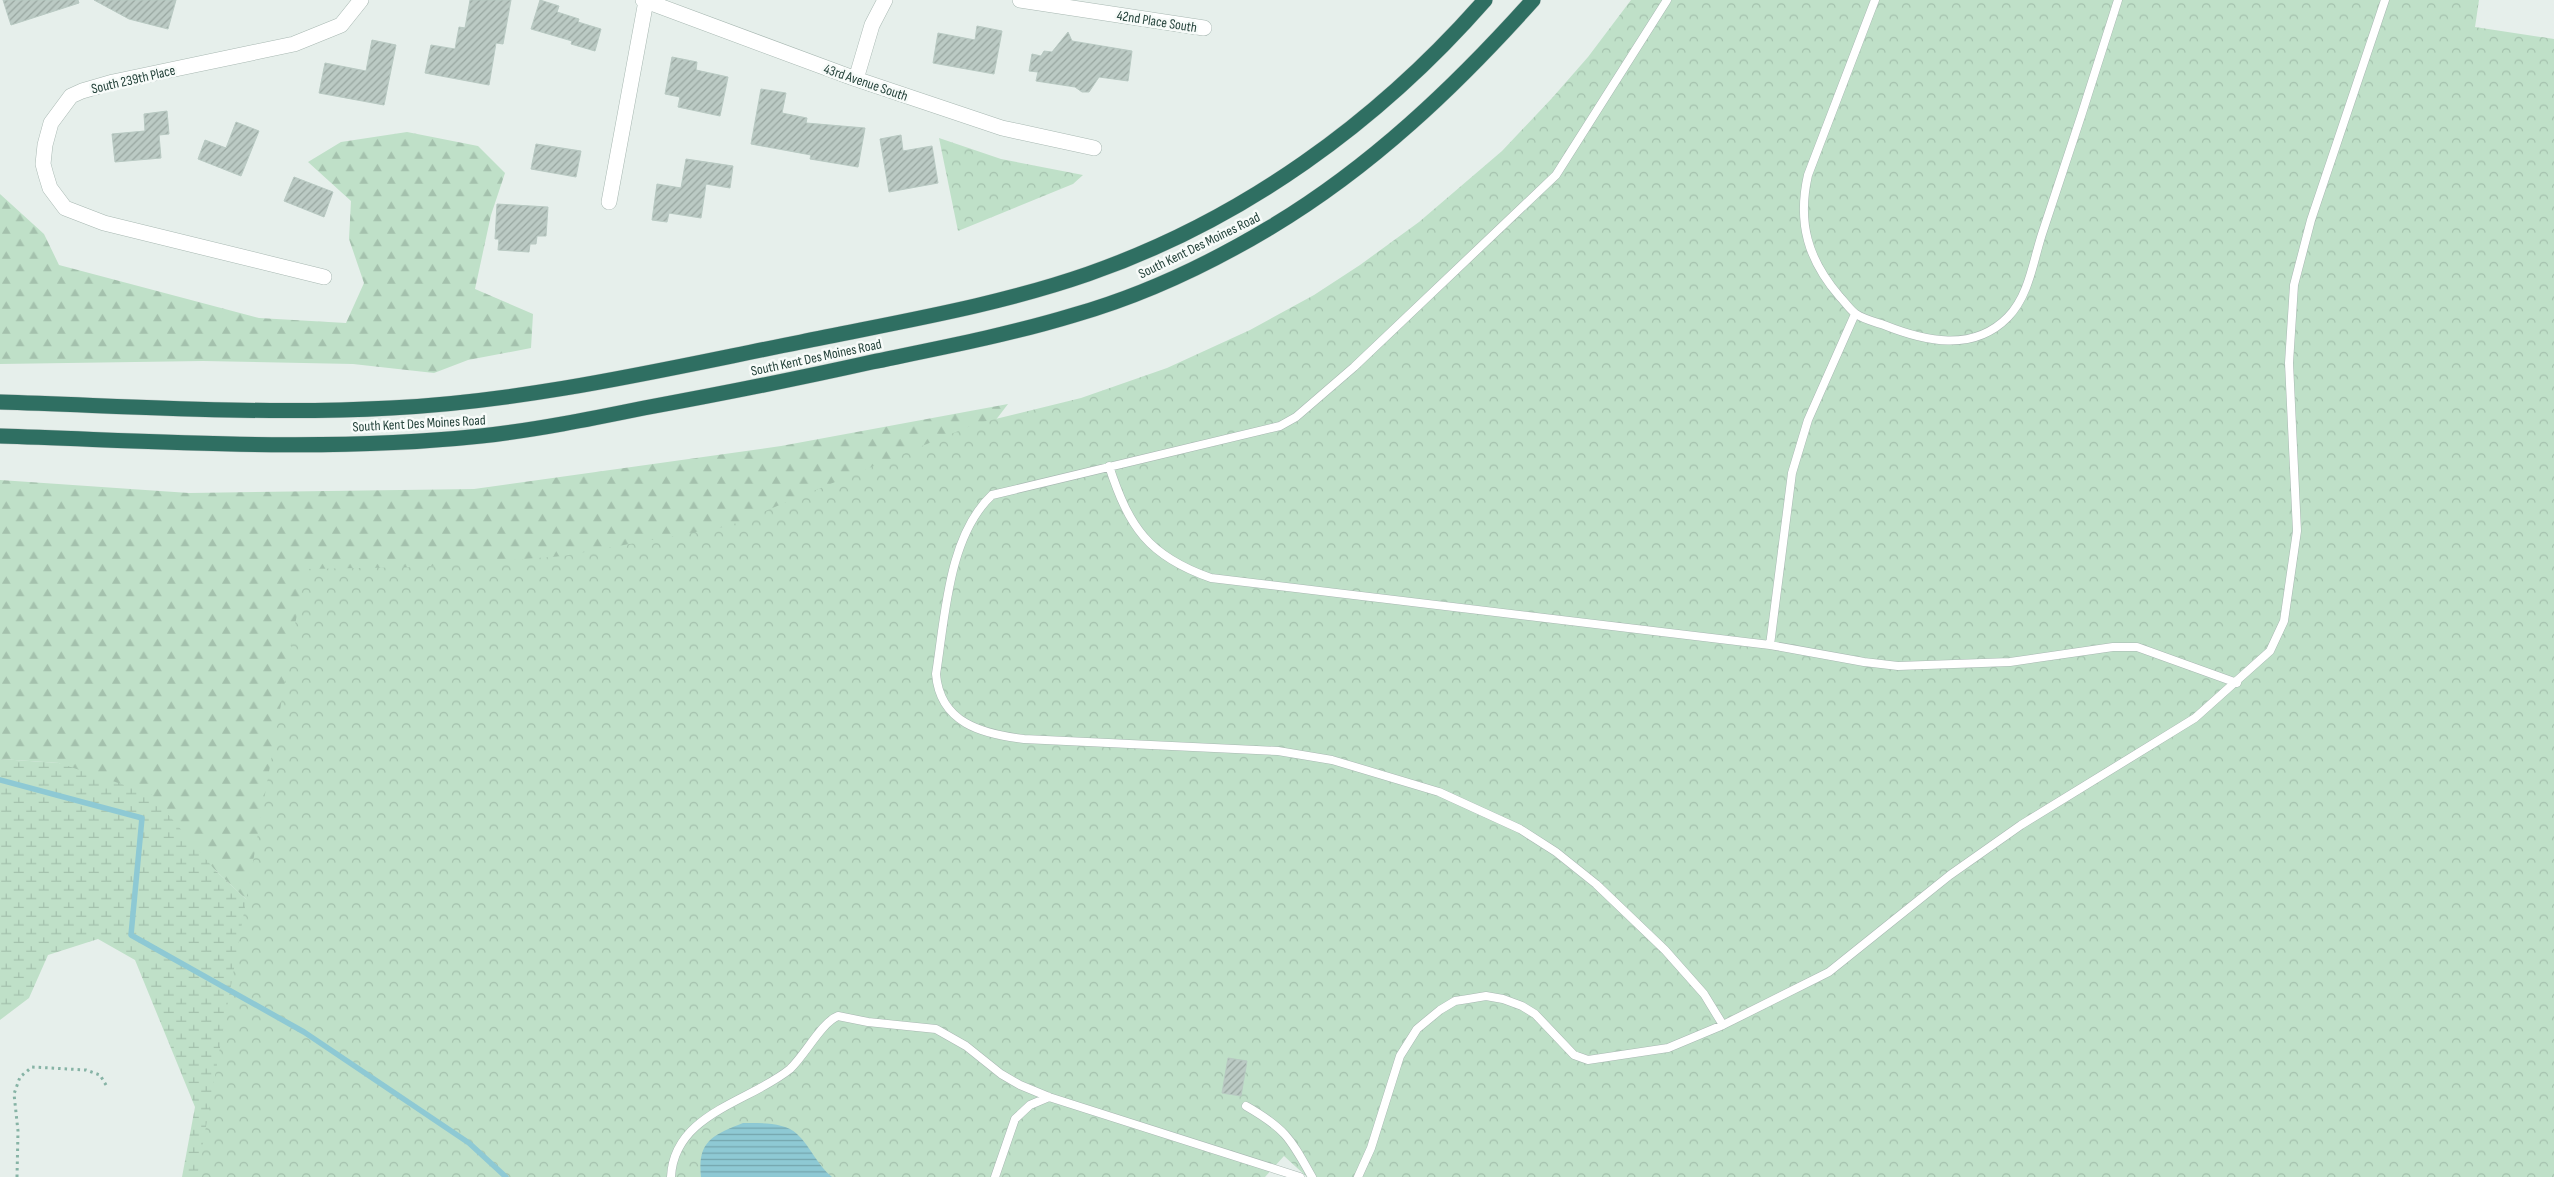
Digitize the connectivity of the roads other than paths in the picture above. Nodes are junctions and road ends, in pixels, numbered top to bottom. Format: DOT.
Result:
graph roads {
  1 [pos="361,0"];
  2 [pos="885,0"];
  3 [pos="1020,0"];
  4 [pos="1485,0"];
  5 [pos="1533,0"];
  6 [pos="1667,0"];
  7 [pos="1875,0"];
  8 [pos="2118,0"];
  9 [pos="2385,0"];
  10 [pos="644,1"];
  11 [pos="1204,28"];
  12 [pos="856,79"];
  13 [pos="1094,148"];
  14 [pos="610,202"];
  15 [pos="324,278"];
  16 [pos="1855,314"];
  17 [pos="0,402"];
  18 [pos="0,436"];
  19 [pos="1109,466"];
  20 [pos="1770,645"];
  21 [pos="2237,683"];
  22 [pos="1723,1025"];
  23 [pos="1049,1097"];
  24 [pos="1246,1106"];
  25 [pos="670,1177"];
  26 [pos="995,1177"];
  27 [pos="1300,1177"];
  28 [pos="1312,1177"];
  29 [pos="1358,1177"];
  1 -- 15 [label="street, South 239th Place"];
  2 -- 12 [label="street"];
  3 -- 11 [label="street, 42nd Place South"];
  4 -- 17 [label="highway, South Kent Des Moines Road"];
  5 -- 18 [label="highway, South Kent Des Moines Road"];
  6 -- 19 [label="lane"];
  7 -- 16 [label="lane"];
  8 -- 16 [label="lane"];
  9 -- 21 [label="lane"];
  10 -- 12 [label="street, 43rd Avenue South"];
  10 -- 14 [label="street"];
  12 -- 13 [label="street, 43rd Avenue South"];
  16 -- 20 [label="lane"];
  19 -- 20 [label="lane"];
  19 -- 22 [label="lane"];
  20 -- 21 [label="lane"];
  21 -- 22 [label="lane"];
  22 -- 29 [label="lane"];
  23 -- 25 [label="lane"];
  23 -- 26 [label="lane"];
  23 -- 27 [label="lane"];
  24 -- 28 [label="lane"];
}
